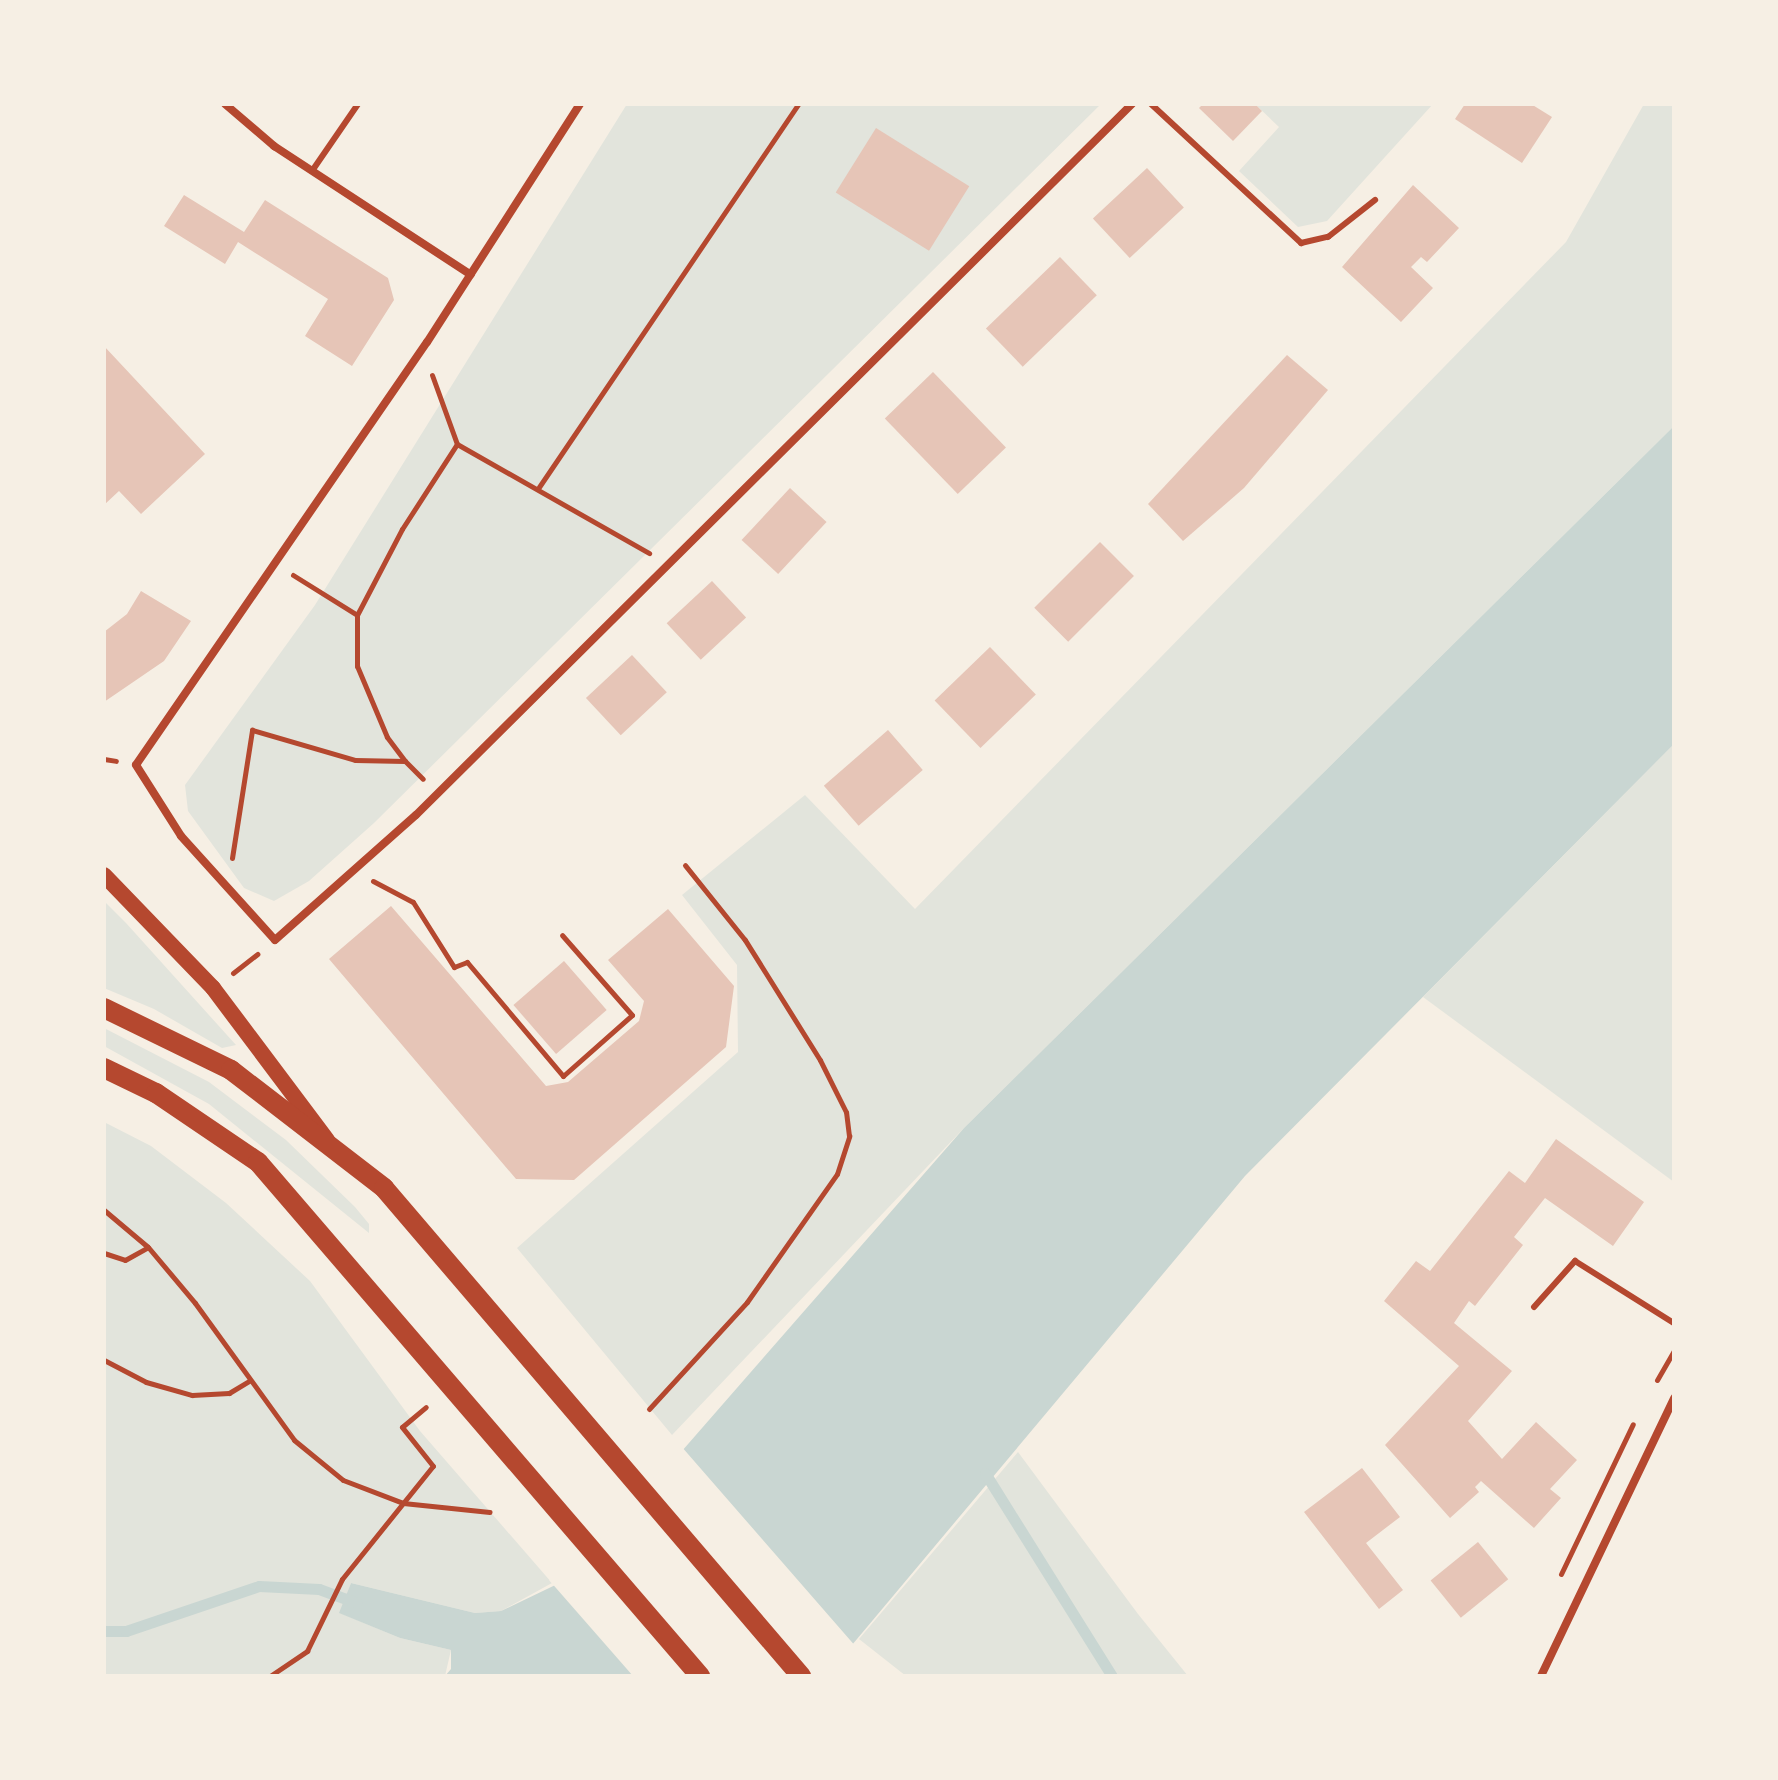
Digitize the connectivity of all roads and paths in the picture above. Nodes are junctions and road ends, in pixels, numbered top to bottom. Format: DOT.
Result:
graph roads {
  1 [pos="225,104"];
  2 [pos="358,104"];
  3 [pos="580,104"];
  4 [pos="798,104"];
  5 [pos="1132,104"];
  6 [pos="1151,104"];
  7 [pos="312,171"];
  8 [pos="1375,200"];
  9 [pos="471,275"];
  10 [pos="434,392"];
  11 [pos="457,444"];
  12 [pos="539,487"];
  13 [pos="667,564"];
  14 [pos="313,586"];
  15 [pos="357,615"];
  16 [pos="405,761"];
  17 [pos="437,794"];
  18 [pos="685,865"];
  19 [pos="355,872"];
  20 [pos="104,875"];
  21 [pos="226,887"];
  22 [pos="562,935"];
  23 [pos="104,1008"];
  24 [pos="104,1068"];
  25 [pos="328,1141"];
  26 [pos="104,1210"];
  27 [pos="148,1247"];
  28 [pos="104,1253"];
  29 [pos="1534,1307"];
  30 [pos="1674,1323"];
  31 [pos="104,1360"];
  32 [pos="249,1381"];
  33 [pos="1674,1398"];
  34 [pos="426,1407"];
  35 [pos="649,1409"];
  36 [pos="403,1503"];
  37 [pos="490,1512"];
  38 [pos="270,1676"];
  39 [pos="700,1676"];
  40 [pos="801,1676"];
  41 [pos="1541,1676"];
  1 -- 7 [label="street"];
  2 -- 7 [label="lane"];
  3 -- 9 [label="street"];
  4 -- 12 [label="path"];
  5 -- 13 [label="street"];
  6 -- 8 [label="lane"];
  7 -- 9 [label="street"];
  9 -- 21 [label="street"];
  10 -- 11 [label="path"];
  11 -- 12 [label="path"];
  11 -- 15 [label="path"];
  12 -- 13 [label="path"];
  13 -- 17 [label="street"];
  14 -- 15 [label="path"];
  15 -- 16 [label="path"];
  16 -- 17 [label="path"];
  16 -- 21 [label="path"];
  17 -- 19 [label="street"];
  18 -- 35 [label="path"];
  19 -- 21 [label="street"];
  19 -- 22 [label="path"];
  20 -- 25 [label="main road"];
  23 -- 25 [label="main road"];
  24 -- 39 [label="main road"];
  25 -- 40 [label="main road"];
  26 -- 27 [label="path"];
  27 -- 28 [label="path"];
  27 -- 32 [label="path"];
  29 -- 30 [label="lane"];
  31 -- 32 [label="path"];
  32 -- 36 [label="path"];
  33 -- 41 [label="street"];
  34 -- 36 [label="path"];
  36 -- 37 [label="path"];
  36 -- 38 [label="path"];
}
